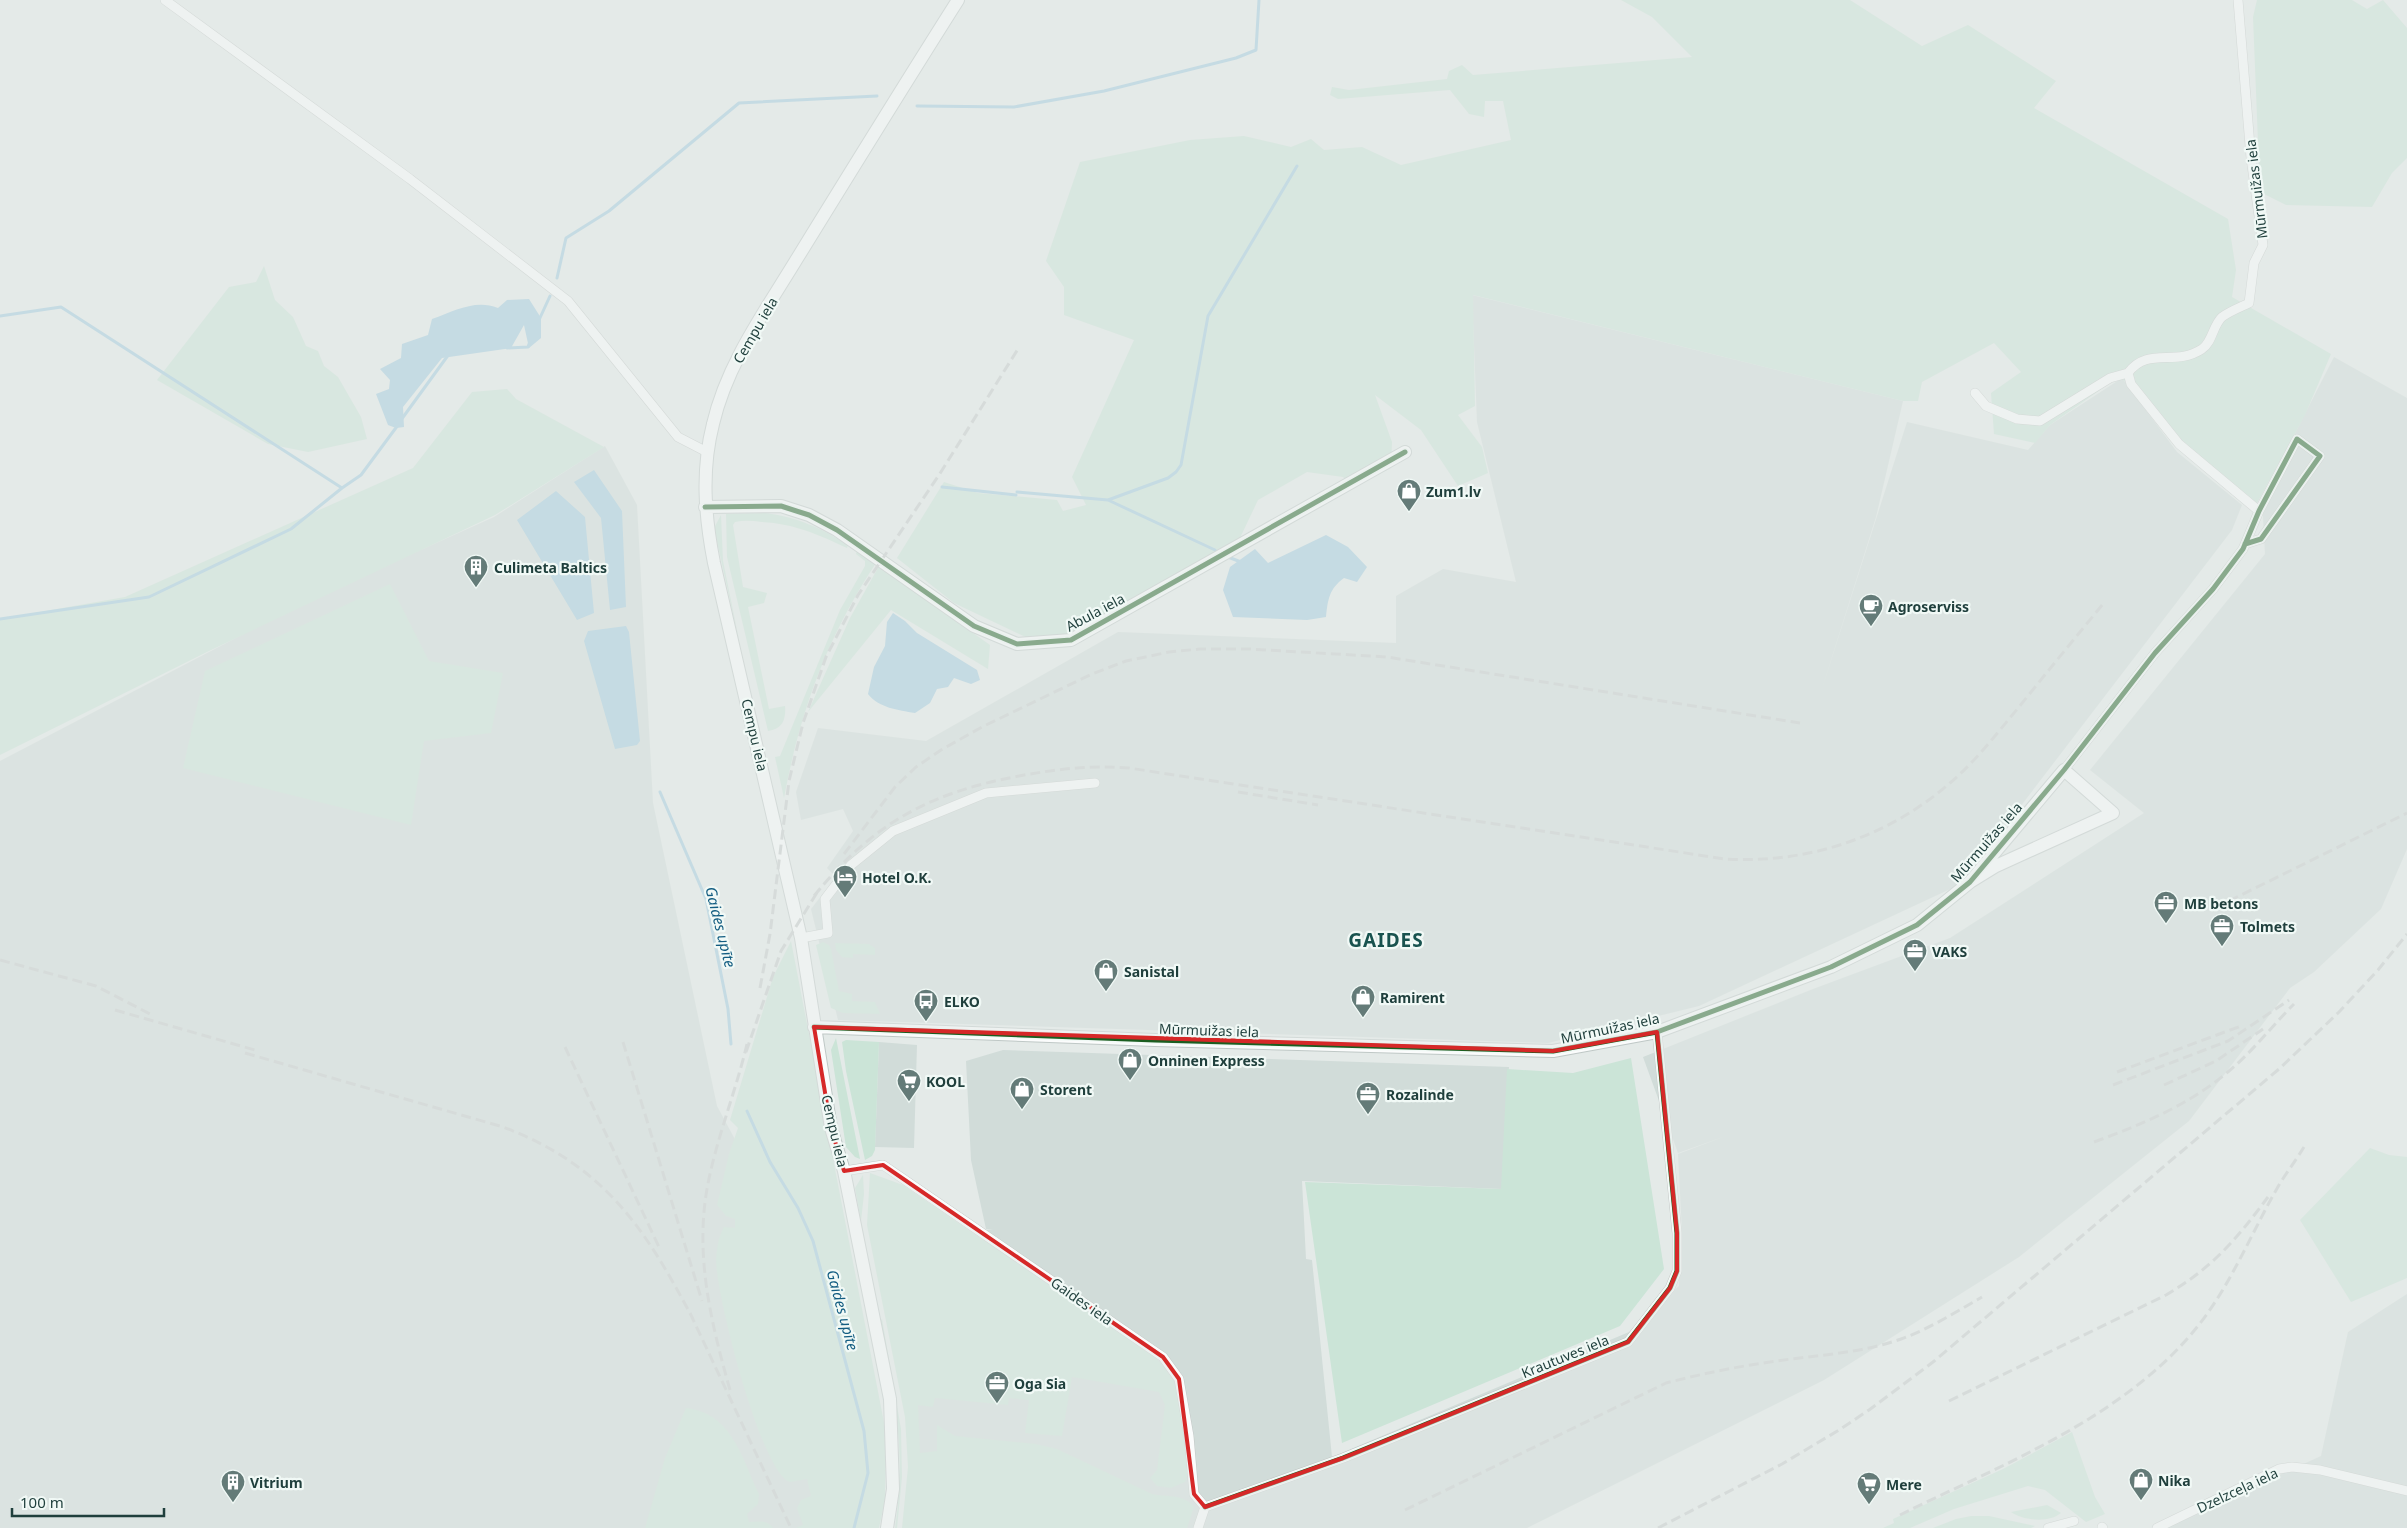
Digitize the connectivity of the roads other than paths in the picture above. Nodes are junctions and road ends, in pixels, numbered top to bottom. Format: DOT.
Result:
graph roads {
  1 [pos="165,0"];
  2 [pos="958,0"];
  3 [pos="2238,0"];
  4 [pos="2128,373"];
  5 [pos="1975,393"];
  6 [pos="707,452"];
  7 [pos="1405,452"];
  8 [pos="705,507"];
  9 [pos="2259,511"];
  10 [pos="2245,544"];
  11 [pos="2064,770"];
  12 [pos="1095,783"];
  13 [pos="1970,882"];
  14 [pos="801,938"];
  15 [pos="814,1027"];
  16 [pos="1657,1032"];
  17 [pos="844,1171"];
  18 [pos="2407,1491"];
  19 [pos="1205,1507"];
  20 [pos="2074,1521"];
  21 [pos="887,1528"];
  22 [pos="1198,1528"];
  23 [pos="2048,1528"];
  24 [pos="2157,1528"];
  1 -- 6 [label="street"];
  2 -- 6 [label="street, Cempu iela"];
  3 -- 4 [label="street, Mūrmuižas iela"];
  4 -- 5 [label="street"];
  4 -- 9 [label="street"];
  6 -- 8 [label="street, Cempu iela"];
  7 -- 8 [label="street, Abula iela"];
  8 -- 14 [label="street, Cempu iela"];
  9 -- 10 [label="street, Mūrmuižas iela"];
  9 -- 10 [label="street, Mūrmuižas iela"];
  10 -- 11 [label="street, Mūrmuižas iela"];
  11 -- 13 [label="street, Mūrmuižas iela"];
  11 -- 13 [label="street"];
  12 -- 14 [label="street"];
  13 -- 16 [label="street, Mūrmuižas iela"];
  14 -- 15 [label="street, Cempu iela"];
  15 -- 16 [label="street, Mūrmuižas iela"];
  15 -- 17 [label="street, Cempu iela"];
  16 -- 19 [label="street, Krautuves iela"];
  17 -- 19 [label="street, Gaides iela"];
  17 -- 21 [label="street, Cempu iela"];
  18 -- 24 [label="street, Dzelzceļa iela"];
  19 -- 22 [label="street"];
  20 -- 23 [label="street"];
}
